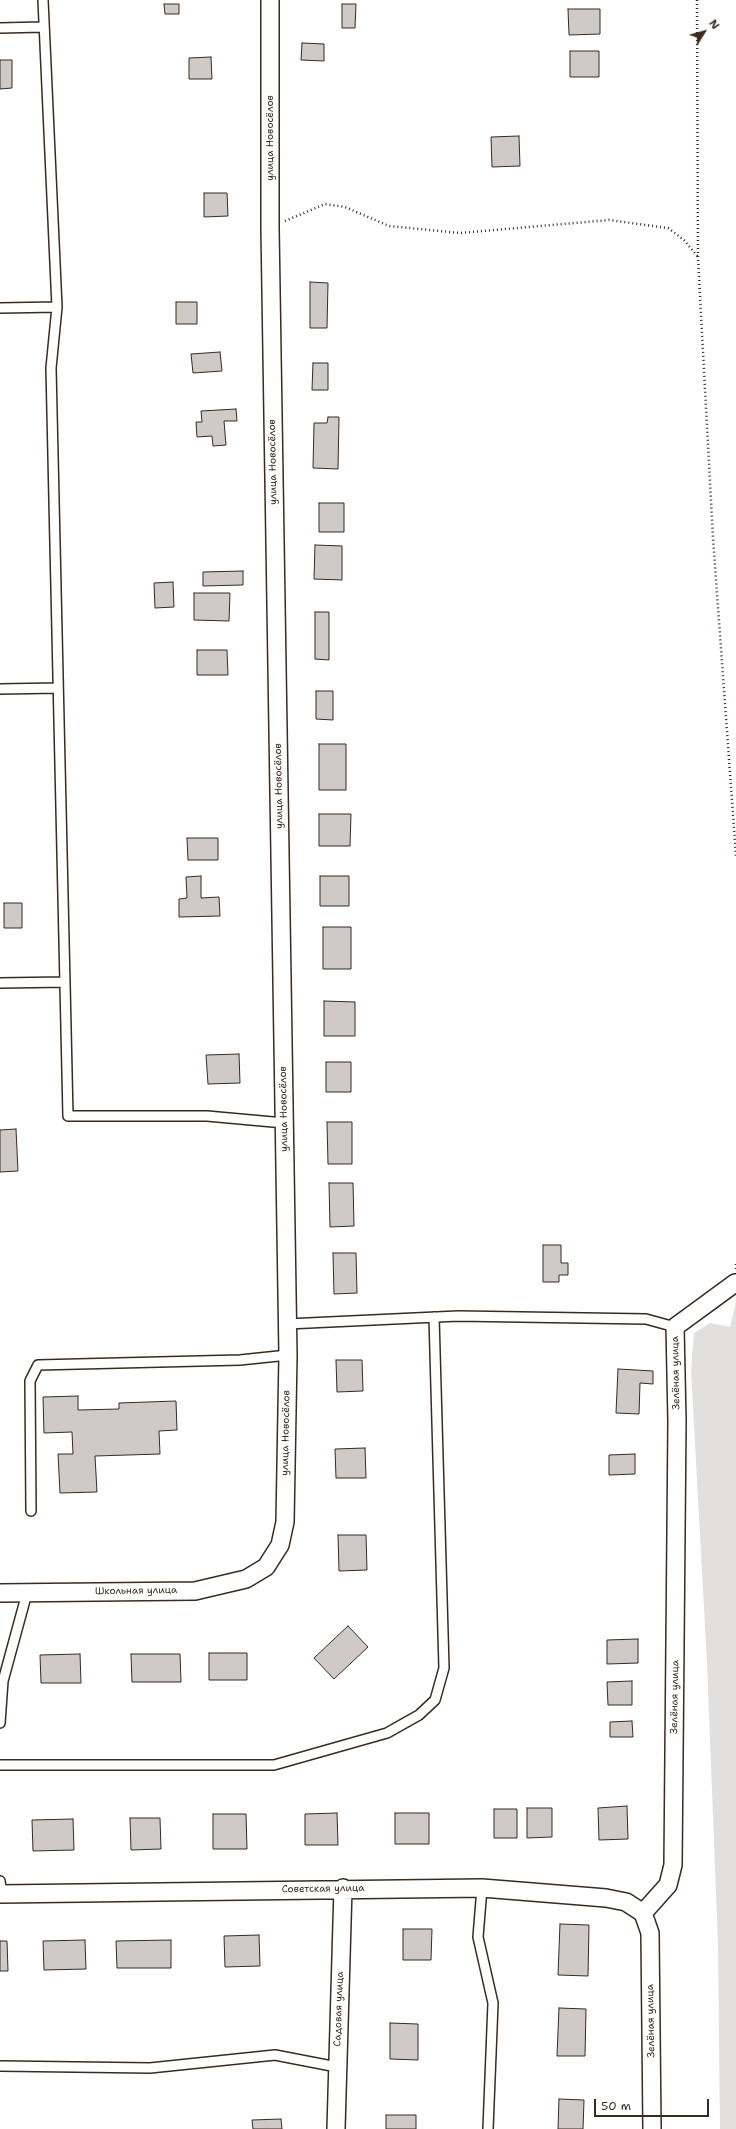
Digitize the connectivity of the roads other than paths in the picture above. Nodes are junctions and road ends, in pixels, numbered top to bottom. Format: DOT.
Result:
graph roads {
  1 [pos="43,0"];
  2 [pos="270,0"];
  3 [pos="43,27"];
  4 [pos="0,28"];
  5 [pos="57,307"];
  6 [pos="0,308"];
  7 [pos="58,688"];
  8 [pos="0,689"];
  9 [pos="65,982"];
  10 [pos="0,983"];
  11 [pos="284,1123"];
  12 [pos="735,1283"];
  13 [pos="434,1317"];
  14 [pos="287,1324"];
  15 [pos="675,1327"];
  16 [pos="288,1355"];
  17 [pos="31,1511"];
  18 [pos="266,1567"];
  19 [pos="0,1593"];
  20 [pos="27,1593"];
  21 [pos="0,1723"];
  22 [pos="0,1765"];
  23 [pos="343,1888"];
  24 [pos="482,1888"];
  25 [pos="1,1890"];
  26 [pos="643,1913"];
  27 [pos="0,2066"];
  28 [pos="337,2067"];
  29 [pos="336,2129"];
  30 [pos="488,2129"];
  31 [pos="652,2129"];
  1 -- 3 [label="lane"];
  2 -- 11 [label="street, улица Новосёлов"];
  3 -- 4 [label="lane"];
  3 -- 5 [label="lane"];
  5 -- 6 [label="lane"];
  5 -- 7 [label="lane"];
  7 -- 8 [label="lane"];
  7 -- 9 [label="lane"];
  9 -- 10 [label="lane"];
  9 -- 11 [label="lane"];
  11 -- 14 [label="street, улица Новосёлов"];
  12 -- 15 [label="street, Зелёная улица"];
  13 -- 14 [label="lane"];
  13 -- 15 [label="lane"];
  13 -- 22 [label="lane"];
  14 -- 16 [label="street, улица Новосёлов"];
  15 -- 26 [label="street, Зелёная улица"];
  16 -- 17 [label="lane"];
  16 -- 18 [label="street, улица Новосёлов"];
  18 -- 20 [label="street, Школьная улица"];
  19 -- 20 [label="street, Школьная улица"];
  20 -- 21 [label="lane"];
  23 -- 24 [label="street, Советская улица"];
  23 -- 25 [label="street, Советская улица"];
  23 -- 28 [label="street, Садовая улица"];
  24 -- 26 [label="street, Советская улица"];
  24 -- 30 [label="lane"];
  26 -- 31 [label="street, Зелёная улица"];
  27 -- 28 [label="lane"];
  28 -- 29 [label="street, Садовая улица"];
}
